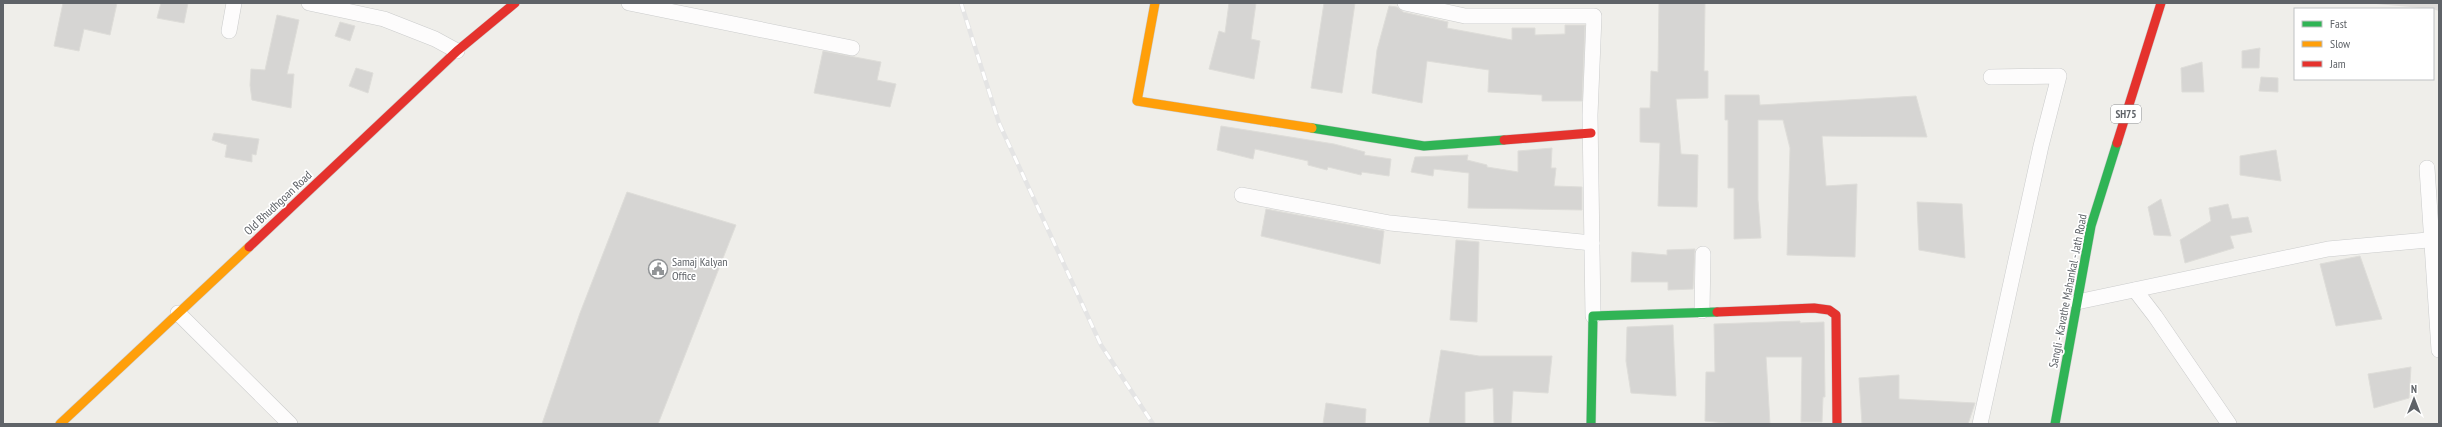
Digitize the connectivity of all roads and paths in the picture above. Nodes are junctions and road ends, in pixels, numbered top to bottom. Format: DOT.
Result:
graph roads {
  1 [pos="234,3"];
  2 [pos="309,3"];
  3 [pos="515,3"];
  4 [pos="629,3"];
  5 [pos="1155,3"];
  6 [pos="1405,3"];
  7 [pos="2161,3"];
  8 [pos="1595,9"];
  9 [pos="229,31"];
  10 [pos="852,48"];
  11 [pos="457,51"];
  12 [pos="1991,77"];
  13 [pos="1591,133"];
  14 [pos="2427,168"];
  15 [pos="1242,195"];
  16 [pos="2436,240"];
  17 [pos="1592,244"];
  18 [pos="1703,254"];
  19 [pos="2134,290"];
  20 [pos="2077,302"];
  21 [pos="1702,311"];
  22 [pos="178,313"];
  23 [pos="1593,316"];
  24 [pos="2439,350"];
  25 [pos="65,421"];
  26 [pos="290,424"];
  27 [pos="1591,424"];
  28 [pos="1837,424"];
  29 [pos="1980,424"];
  30 [pos="2054,424"];
  31 [pos="2229,424"];
  1 -- 9 [label="street"];
  2 -- 11 [label="street"];
  3 -- 11 [label="street, Old Bhudhgoan Road"];
  4 -- 10 [label="street"];
  5 -- 13 [label="street"];
  6 -- 8 [label="street"];
  7 -- 20 [label="street, Sangli - Kavathe Mahankal - Jath Road / SH75"];
  8 -- 13 [label="street"];
  11 -- 22 [label="street, Old Bhudhgoan Road"];
  12 -- 29 [label="street"];
  13 -- 17 [label="street"];
  14 -- 16 [label="street"];
  15 -- 17 [label="street"];
  16 -- 19 [label="street"];
  16 -- 24 [label="street"];
  17 -- 23 [label="street"];
  18 -- 21 [label="street"];
  19 -- 20 [label="street"];
  19 -- 31 [label="street"];
  20 -- 30 [label="street, Sangli - Kavathe Mahankal - Jath Road / SH75"];
  21 -- 23 [label="street"];
  21 -- 28 [label="street"];
  22 -- 25 [label="street, Old Bhudhgoan Road"];
  22 -- 26 [label="street"];
  23 -- 27 [label="street"];
}
